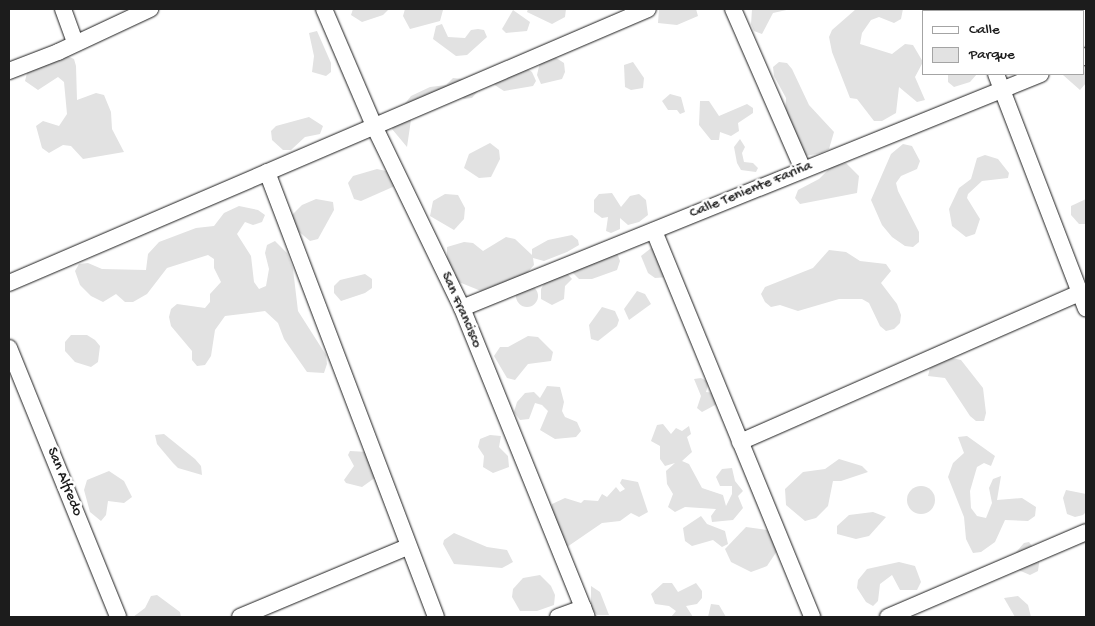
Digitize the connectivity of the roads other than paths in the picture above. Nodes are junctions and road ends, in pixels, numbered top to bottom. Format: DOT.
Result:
graph roads {
  1 [pos="63,9"];
  2 [pos="150,9"];
  3 [pos="324,9"];
  4 [pos="648,9"];
  5 [pos="733,9"];
  6 [pos="75,42"];
  7 [pos="9,71"];
  8 [pos="1035,75"];
  9 [pos="999,81"];
  10 [pos="375,128"];
  11 [pos="803,169"];
  12 [pos="267,172"];
  13 [pos="654,231"];
  14 [pos="9,283"];
  15 [pos="1080,293"];
  16 [pos="462,308"];
  17 [pos="1086,308"];
  18 [pos="9,348"];
  19 [pos="740,442"];
  20 [pos="1086,532"];
  21 [pos="407,547"];
  22 [pos="585,612"];
  23 [pos="118,617"];
  24 [pos="240,617"];
  25 [pos="436,617"];
  26 [pos="558,617"];
  27 [pos="812,617"];
  28 [pos="888,617"];
  1 -- 6 [label="street"];
  2 -- 6 [label="street"];
  3 -- 10 [label="street, San Francisco"];
  4 -- 10 [label="street"];
  5 -- 11 [label="street"];
  6 -- 7 [label="street"];
  8 -- 9 [label="street, Calle Teniente Fariña"];
  9 -- 11 [label="street, Calle Teniente Fariña"];
  9 -- 15 [label="street"];
  10 -- 12 [label="street"];
  10 -- 16 [label="street, San Francisco"];
  11 -- 13 [label="street, Calle Teniente Fariña"];
  12 -- 14 [label="street"];
  12 -- 21 [label="street"];
  13 -- 16 [label="street, Calle Teniente Fariña"];
  13 -- 19 [label="street"];
  15 -- 17 [label="street"];
  15 -- 19 [label="street"];
  16 -- 22 [label="street, San Francisco"];
  18 -- 23 [label="street, San Alfredo"];
  19 -- 27 [label="street"];
  20 -- 28 [label="street"];
  21 -- 24 [label="street"];
  21 -- 25 [label="street"];
  22 -- 26 [label="street"];
}
